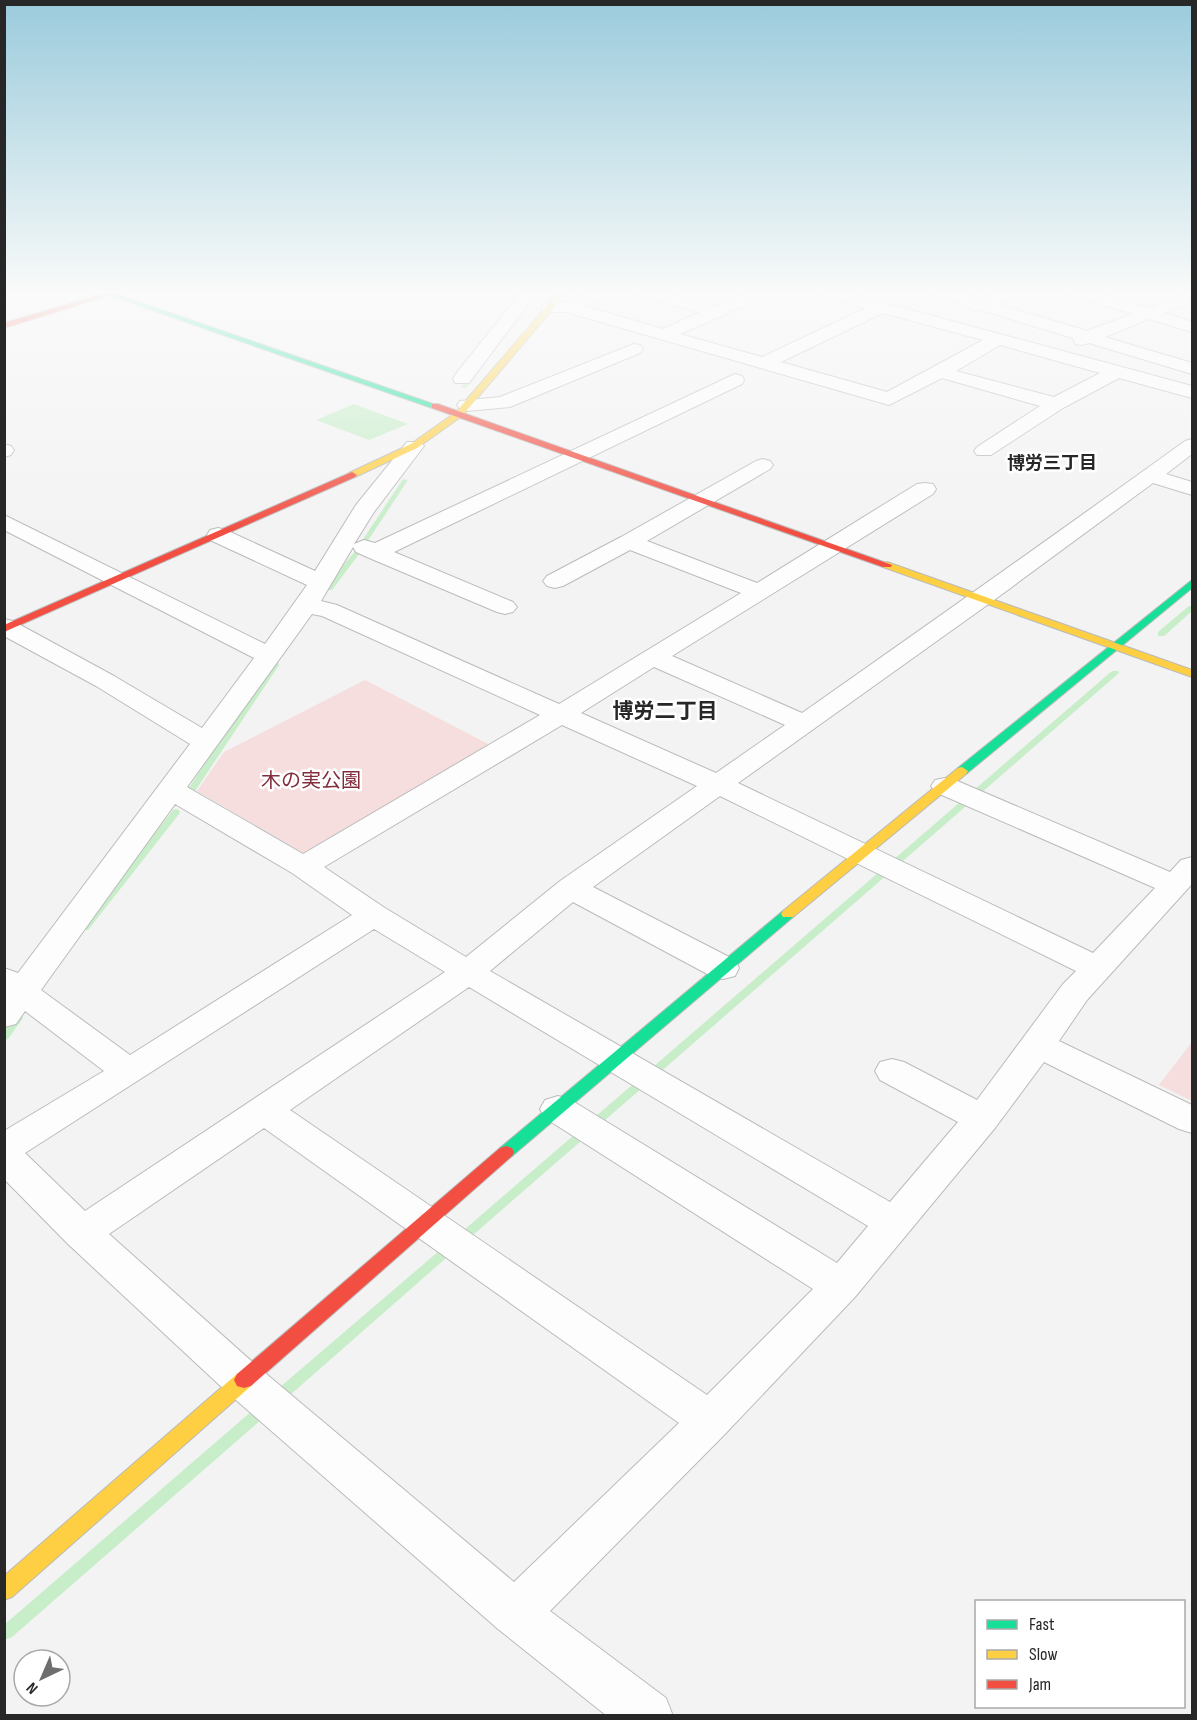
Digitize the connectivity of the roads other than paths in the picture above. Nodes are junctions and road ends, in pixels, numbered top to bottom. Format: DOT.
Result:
graph roads {
  1 [pos="347,371"];
  2 [pos="468,371"];
  3 [pos="496,371"];
  4 [pos="581,371"];
  5 [pos="793,371"];
  6 [pos="1117,371"];
  7 [pos="940,372"];
  8 [pos="462,379"];
  9 [pos="735,380"];
  10 [pos="1192,380"];
  11 [pos="1184,390"];
  12 [pos="1056,404"];
  13 [pos="463,410"];
  14 [pos="1192,445"];
  15 [pos="414,446"];
  16 [pos="984,451"];
  17 [pos="575,454"];
  18 [pos="763,465"];
  19 [pos="1148,475"];
  20 [pos="925,489"];
  21 [pos="1192,489"];
  22 [pos="702,500"];
  23 [pos="7,525"];
  24 [pos="218,535"];
  25 [pos="346,540"];
  26 [pos="629,542"];
  27 [pos="833,547"];
  28 [pos="375,552"];
  29 [pos="117,580"];
  30 [pos="555,581"];
  31 [pos="320,582"];
  32 [pos="1192,583"];
  33 [pos="758,591"];
  34 [pos="982,598"];
  35 [pos="306,606"];
  36 [pos="505,607"];
  37 [pos="6,627"];
  38 [pos="1115,647"];
  39 [pos="268,656"];
  40 [pos="654,658"];
  41 [pos="1192,674"];
  42 [pos="562,714"];
  43 [pos="803,723"];
  44 [pos="207,742"];
  45 [pos="717,784"];
  46 [pos="171,790"];
  47 [pos="963,794"];
  48 [pos="882,864"];
  49 [pos="303,867"];
  50 [pos="1184,875"];
  51 [pos="572,888"];
  52 [pos="374,915"];
  53 [pos="723,968"];
  54 [pos="1095,968"];
  55 [pos="468,972"];
  56 [pos="11,996"];
  57 [pos="1038,1045"];
  58 [pos="892,1071"];
  59 [pos="129,1072"];
  60 [pos="639,1072"];
  61 [pos="264,1110"];
  62 [pos="982,1119"];
  63 [pos="1192,1120"];
  64 [pos="581,1123"];
  65 [pos="4,1149"];
  66 [pos="4,1155"];
  67 [pos="894,1223"];
  68 [pos="82,1233"];
  69 [pos="447,1236"];
  70 [pos="841,1286"];
  71 [pos="262,1396"];
  72 [pos="710,1421"];
  73 [pos="4,1590"];
  74 [pos="515,1613"];
  75 [pos="648,1716"];
  1 -- 13 [label="street"];
  2 -- 8 [label="street"];
  3 -- 13 [label="street"];
  4 -- 13 [label="street"];
  5 -- 7 [label="street"];
  6 -- 11 [label="street"];
  6 -- 12 [label="street"];
  7 -- 12 [label="street"];
  9 -- 17 [label="street"];
  10 -- 11 [label="street"];
  12 -- 16 [label="street"];
  13 -- 15 [label="street"];
  13 -- 17 [label="street"];
  14 -- 19 [label="street"];
  15 -- 24 [label="street"];
  15 -- 25 [label="street"];
  17 -- 22 [label="street"];
  17 -- 28 [label="street"];
  18 -- 22 [label="street"];
  19 -- 21 [label="street"];
  19 -- 34 [label="street"];
  20 -- 27 [label="street"];
  22 -- 26 [label="street"];
  22 -- 27 [label="street"];
  23 -- 29 [label="street"];
  24 -- 29 [label="street"];
  24 -- 31 [label="street"];
  25 -- 28 [label="street"];
  25 -- 31 [label="street"];
  26 -- 30 [label="street"];
  26 -- 33 [label="street"];
  27 -- 33 [label="street"];
  27 -- 34 [label="street"];
  28 -- 36 [label="street"];
  29 -- 37 [label="street"];
  29 -- 39 [label="street"];
  31 -- 35 [label="street"];
  32 -- 38 [label="street"];
  33 -- 40 [label="street"];
  34 -- 38 [label="street"];
  34 -- 43 [label="street"];
  35 -- 39 [label="street"];
  35 -- 42 [label="street"];
  37 -- 44 [label="street"];
  38 -- 41 [label="street"];
  38 -- 47 [label="street"];
  39 -- 44 [label="street"];
  40 -- 42 [label="street"];
  40 -- 43 [label="street"];
  42 -- 45 [label="street"];
  42 -- 49 [label="street"];
  43 -- 45 [label="street"];
  44 -- 46 [label="street"];
  45 -- 48 [label="street"];
  45 -- 51 [label="street"];
  46 -- 49 [label="street"];
  46 -- 56 [label="street"];
  47 -- 48 [label="street"];
  47 -- 50 [label="street"];
  48 -- 53 [label="street"];
  48 -- 54 [label="street"];
  49 -- 52 [label="street"];
  50 -- 54 [label="street"];
  51 -- 53 [label="street"];
  51 -- 55 [label="street"];
  52 -- 55 [label="street"];
  52 -- 59 [label="street"];
  53 -- 60 [label="street"];
  54 -- 57 [label="street"];
  55 -- 60 [label="street"];
  55 -- 61 [label="street"];
  56 -- 59 [label="street"];
  57 -- 62 [label="street"];
  57 -- 63 [label="street"];
  58 -- 62 [label="street"];
  59 -- 65 [label="street"];
  60 -- 64 [label="street"];
  60 -- 67 [label="street"];
  61 -- 68 [label="street"];
  61 -- 69 [label="street"];
  62 -- 67 [label="street"];
  64 -- 69 [label="street"];
  64 -- 70 [label="street"];
  66 -- 68 [label="street"];
  67 -- 70 [label="street"];
  68 -- 71 [label="street"];
  69 -- 71 [label="street"];
  69 -- 72 [label="street"];
  70 -- 72 [label="street"];
  71 -- 73 [label="street"];
  71 -- 74 [label="street"];
  72 -- 74 [label="street"];
  74 -- 75 [label="street"];
}
